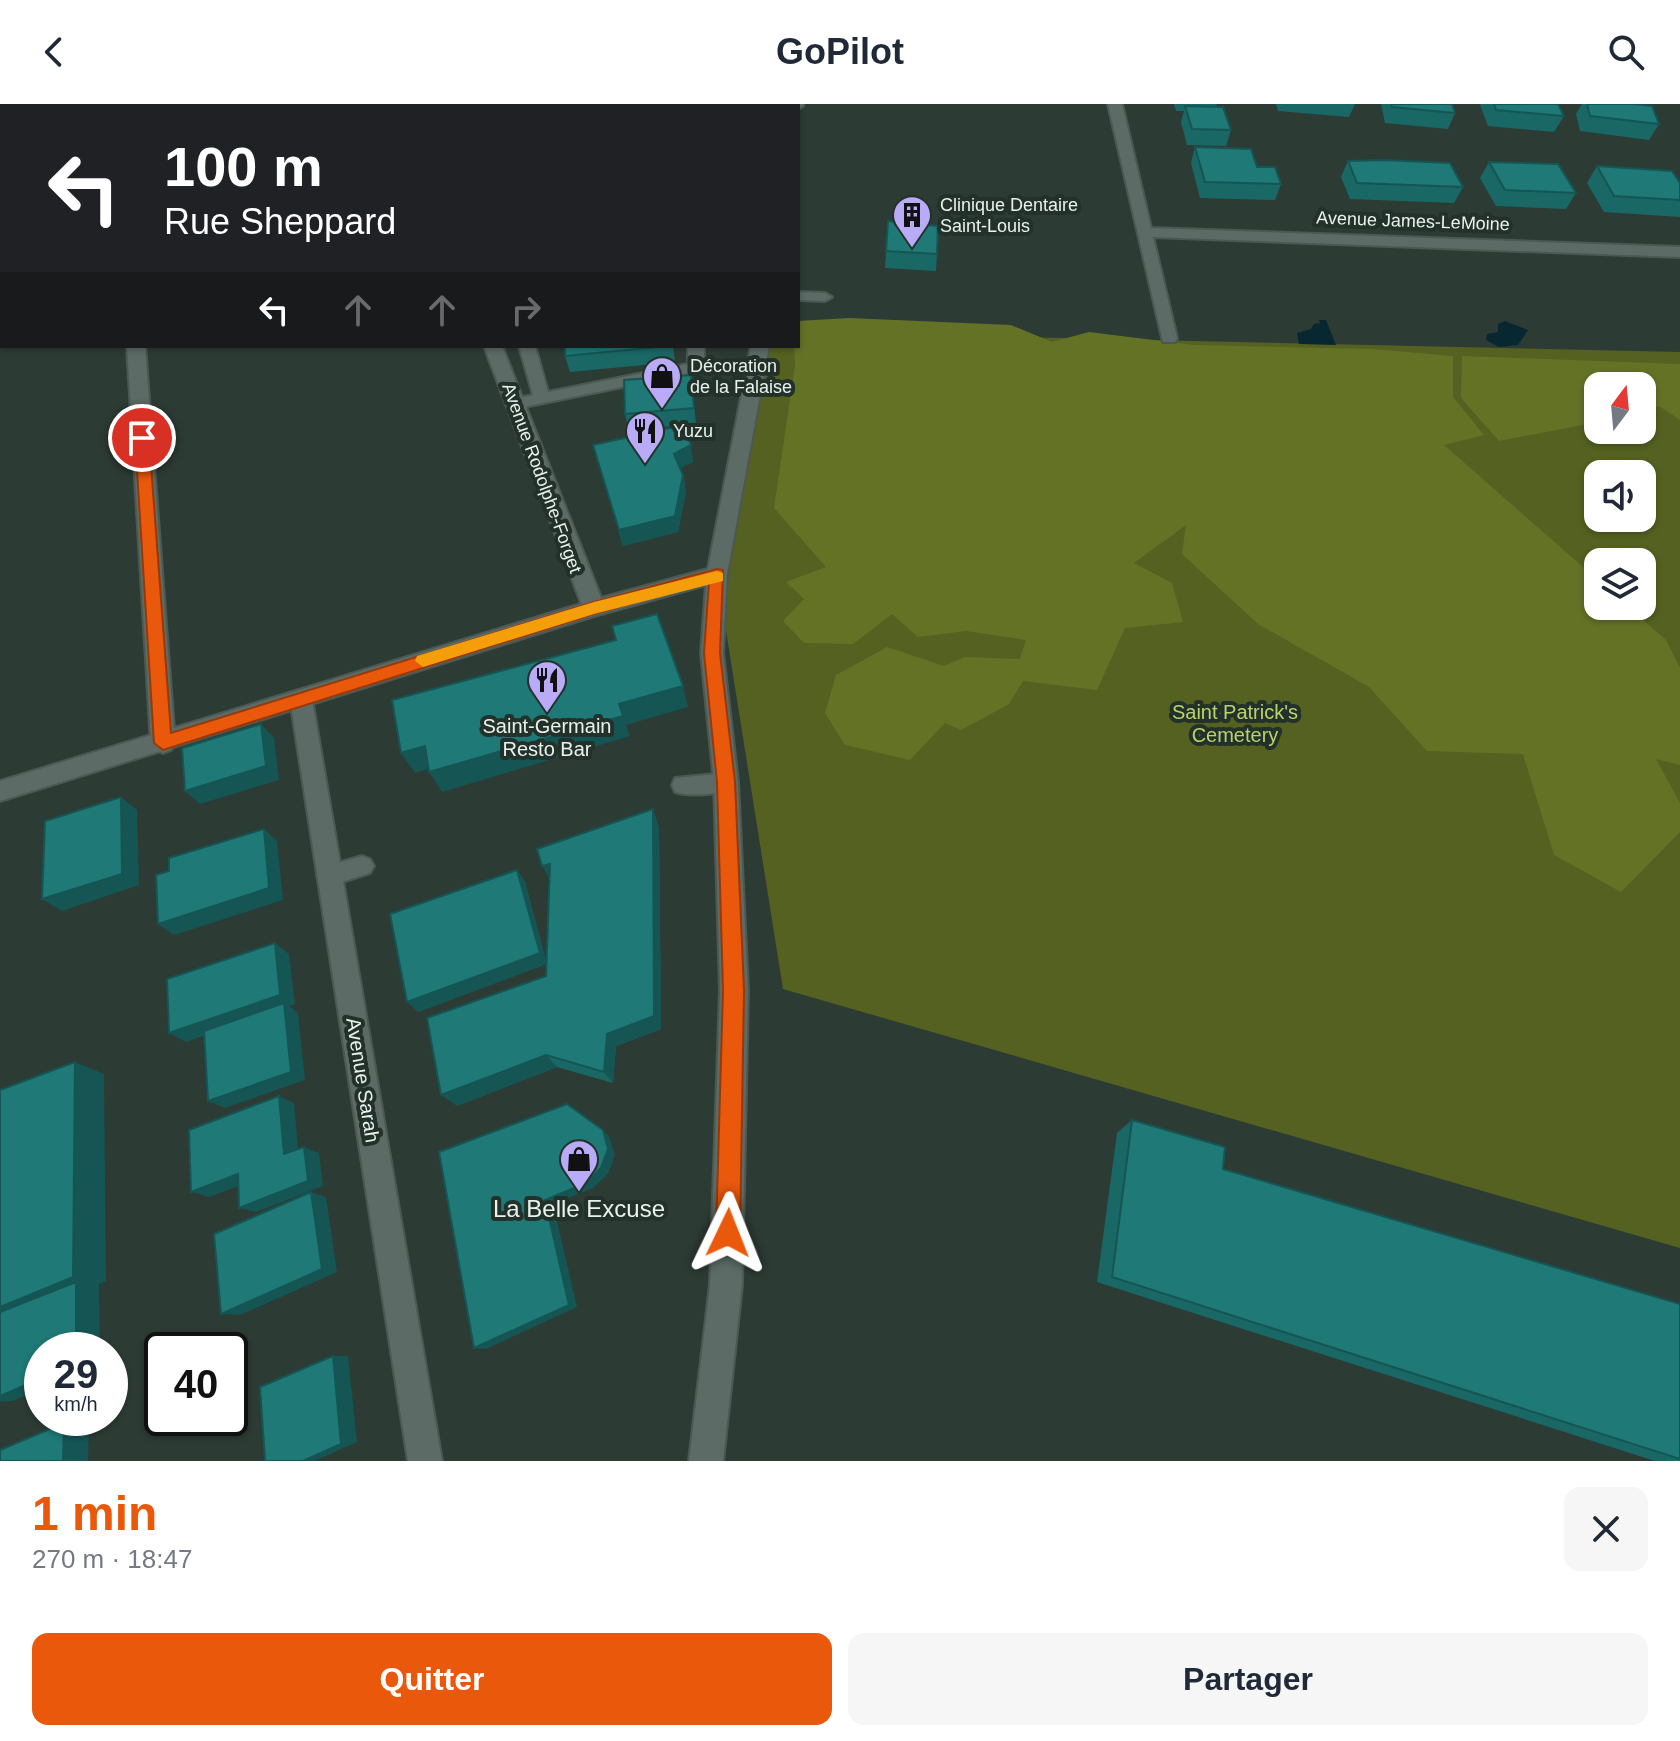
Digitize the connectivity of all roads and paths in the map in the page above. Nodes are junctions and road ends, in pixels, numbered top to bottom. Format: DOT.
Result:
graph roads {
  1 [pos="1115,104"];
  2 [pos="1145,232"];
  3 [pos="1680,252"];
  4 [pos="800,296"];
  5 [pos="825,297"];
  6 [pos="1169,338"];
  7 [pos="136,348"];
  8 [pos="494,348"];
  9 [pos="528,348"];
  10 [pos="696,348"];
  11 [pos="760,348"];
  12 [pos="756,366"];
  13 [pos="696,367"];
  14 [pos="541,396"];
  15 [pos="514,404"];
  16 [pos="717,574"];
  17 [pos="594,608"];
  18 [pos="301,699"];
  19 [pos="163,743"];
  20 [pos="726,782"];
  21 [pos="683,785"];
  22 [pos="0,791"];
  23 [pos="362,866"];
  24 [pos="329,875"];
  25 [pos="425,1461"];
  26 [pos="706,1461"];
  1 -- 2 [label="street"];
  2 -- 3 [label="street, Avenue James-LeMoine"];
  2 -- 6 [label="street"];
  4 -- 5 [label="lane"];
  7 -- 19 [label="street"];
  8 -- 15 [label="street, Avenue Rodolphe-Forget"];
  9 -- 14 [label="lane"];
  10 -- 13 [label="lane"];
  11 -- 12 [label="street"];
  12 -- 13 [label="lane"];
  12 -- 16 [label="street"];
  13 -- 14 [label="lane"];
  14 -- 15 [label="lane"];
  15 -- 17 [label="street, Avenue Rodolphe-Forget"];
  16 -- 17 [label="street"];
  16 -- 20 [label="street"];
  17 -- 18 [label="street"];
  18 -- 19 [label="street"];
  18 -- 24 [label="street, Avenue Sarah"];
  19 -- 22 [label="street"];
  20 -- 21 [label="lane"];
  20 -- 26 [label="street"];
  23 -- 24 [label="lane"];
  24 -- 25 [label="street, Avenue Sarah"];
}
